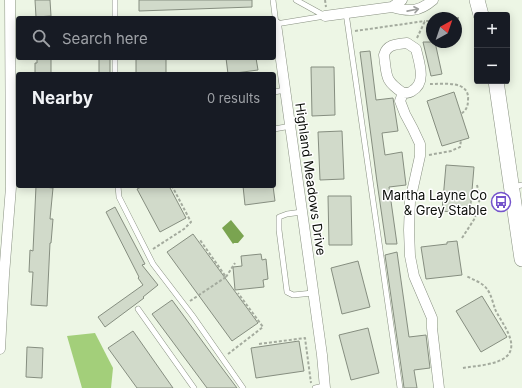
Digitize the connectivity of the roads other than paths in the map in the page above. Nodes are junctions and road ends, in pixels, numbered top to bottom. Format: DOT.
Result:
graph roads {
  1 [pos="10,0"];
  2 [pos="115,0"];
  3 [pos="273,0"];
  4 [pos="296,0"];
  5 [pos="402,0"];
  6 [pos="433,0"];
  7 [pos="477,0"];
  8 [pos="392,7"];
  9 [pos="480,12"];
  10 [pos="346,13"];
  11 [pos="115,16"];
  12 [pos="275,16"];
  13 [pos="325,16"];
  14 [pos="276,24"];
  15 [pos="115,60"];
  16 [pos="115,72"];
  17 [pos="497,84"];
  18 [pos="285,90"];
  19 [pos="276,92"];
  20 [pos="403,93"];
  21 [pos="291,126"];
  22 [pos="276,129"];
  23 [pos="517,186"];
  24 [pos="118,188"];
  25 [pos="302,212"];
  26 [pos="522,259"];
  27 [pos="2,291"];
  28 [pos="313,293"];
  29 [pos="138,309"];
  30 [pos="0,349"];
  31 [pos="194,388"];
  32 [pos="243,388"];
  33 [pos="321,388"];
  34 [pos="400,388"];
  35 [pos="439,388"];
  1 -- 27 [label="street"];
  2 -- 11 [label="lane"];
  3 -- 12 [label="lane"];
  4 -- 13 [label="lane"];
  5 -- 8 [label="street"];
  8 -- 6 [label="street, one-way"];
  7 -- 9 [label="main road"];
  8 -- 10 [label="street"];
  10 -- 13 [label="street"];
  10 -- 34 [label="lane"];
  13 -- 14 [label="lane"];
  14 -- 18 [label="street, Highland Meadows Drive"];
  15 -- 16 [label="lane"];
  17 -- 23 [label="main road"];
  18 -- 19 [label="lane"];
  18 -- 21 [label="street, Highland Meadows Drive"];
  20 -- 20 [label="street"];
  20 -- 35 [label="street"];
  21 -- 22 [label="lane"];
  21 -- 25 [label="street, Highland Meadows Drive"];
  23 -- 26 [label="main road"];
  24 -- 32 [label="lane"];
  25 -- 28 [label="street, Highland Meadows Drive"];
  25 -- 28 [label="lane"];
  27 -- 30 [label="street"];
  28 -- 33 [label="street, Highland Meadows Drive"];
  29 -- 31 [label="lane"];
}
